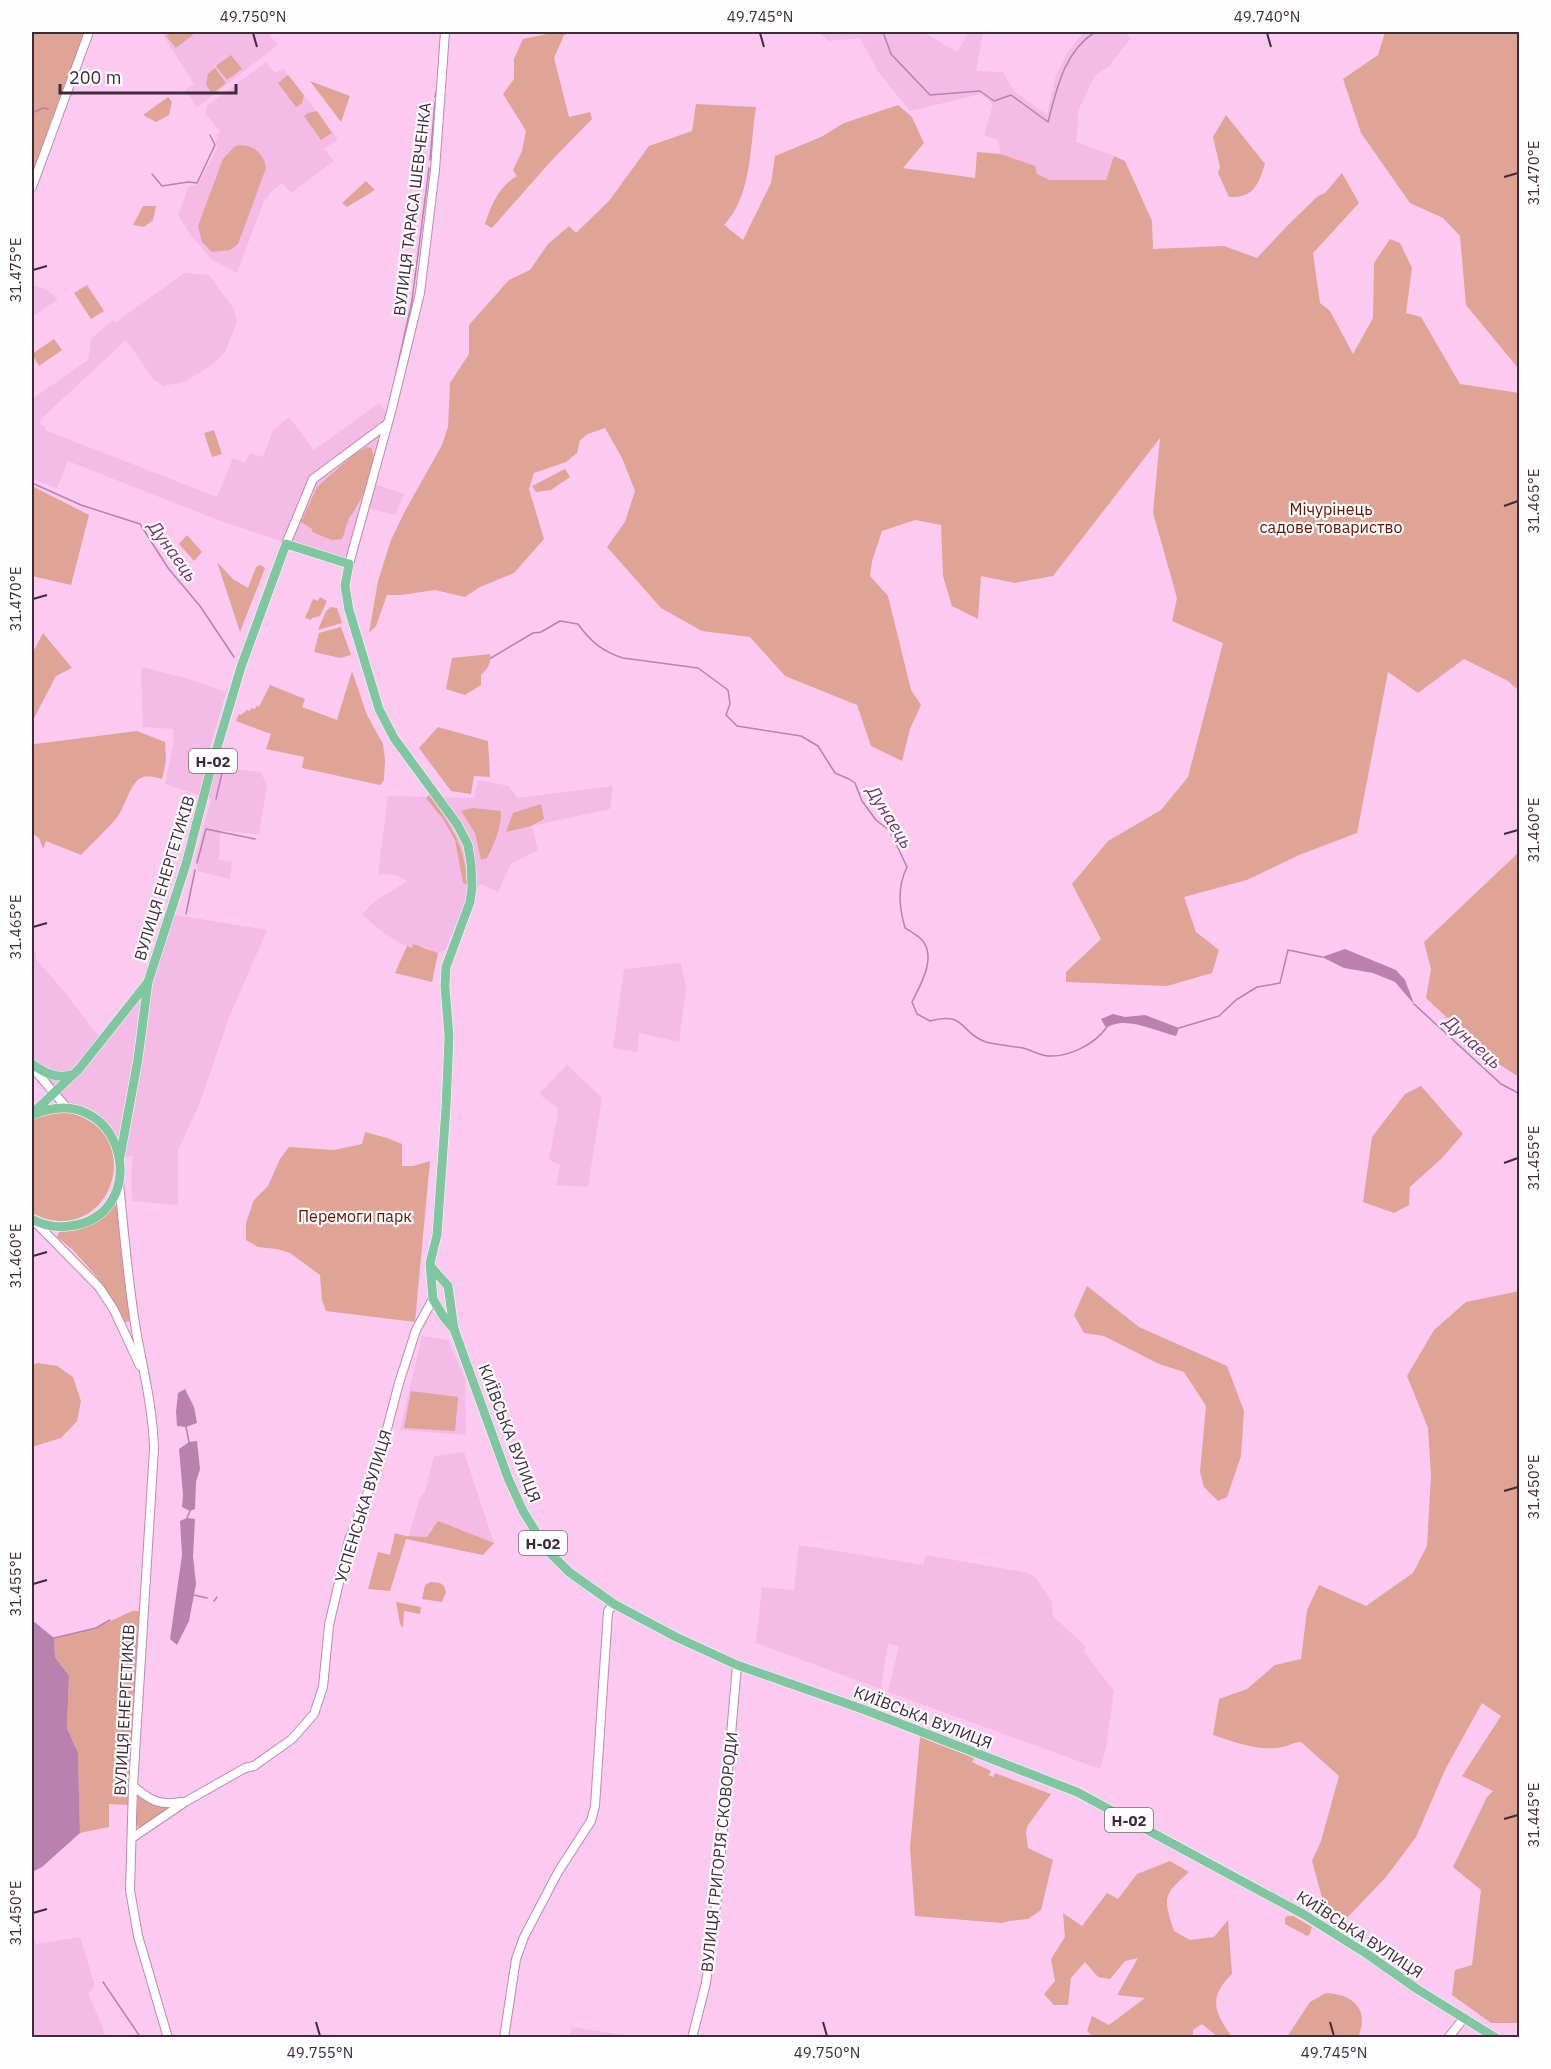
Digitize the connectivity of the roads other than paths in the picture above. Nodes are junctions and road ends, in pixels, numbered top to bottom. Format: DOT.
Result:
graph roads {
  1 [pos="89,32"];
  2 [pos="445,32"];
  3 [pos="32,187"];
  4 [pos="388,424"];
  5 [pos="286,544"];
  6 [pos="349,564"];
  7 [pos="148,982"];
  8 [pos="32,1065"];
  9 [pos="74,1074"];
  10 [pos="55,1092"];
  11 [pos="66,1107"];
  12 [pos="32,1115"];
  13 [pos="120,1157"];
  14 [pos="119,1182"];
  15 [pos="33,1220"];
  16 [pos="431,1267"];
  17 [pos="433,1299"];
  18 [pos="454,1329"];
  19 [pos="146,1380"];
  20 [pos="614,1604"];
  21 [pos="737,1665"];
  22 [pos="134,1786"];
  23 [pos="185,1802"];
  24 [pos="132,1838"];
  25 [pos="1464,2018"];
  26 [pos="168,2037"];
  27 [pos="504,2037"];
  28 [pos="692,2037"];
  29 [pos="1448,2037"];
  30 [pos="1496,2037"];
  1 -- 3 [label="street"];
  2 -- 4 [label="street, ВУЛИЦЯ ТАРАСА ШЕВЧЕНКА"];
  4 -- 5 [label="street"];
  4 -- 6 [label="street, ВУЛИЦЯ ТАРАСА ШЕВЧЕНКА"];
  5 -- 6 [label="main road"];
  5 -- 7 [label="main road, ВУЛИЦЯ ЕНЕРГЕТИКІВ / Н-02"];
  6 -- 16 [label="main road, ВУЛИЦЯ ТАРАСА ШЕВЧЕНКА"];
  7 -- 9 [label="main road, ВУЛИЦЯ ЕНЕРГЕТИКІВ / Н-02"];
  7 -- 13 [label="main road, ВУЛИЦЯ ЕНЕРГЕТИКІВ / Н-02"];
  8 -- 9 [label="main road"];
  8 -- 10 [label="street"];
  9 -- 10 [label="main road, ВУЛИЦЯ ЕНЕРГЕТИКІВ / Н-02"];
  10 -- 11 [label="street"];
  10 -- 12 [label="main road, ВУЛИЦЯ ЕНЕРГЕТИКІВ / Н-02"];
  11 -- 12 [label="main road, Н-02"];
  11 -- 13 [label="main road, Н-02"];
  13 -- 14 [label="main road, Н-02"];
  14 -- 15 [label="main road, Н-02"];
  14 -- 19 [label="street, ВУЛИЦЯ ЕНЕРГЕТИКІВ"];
  15 -- 19 [label="street, ВУЛИЦЯ ЕНЕРГЕТИКІВ"];
  16 -- 17 [label="main road, ВУЛИЦЯ ТАРАСА ШЕВЧЕНКА"];
  16 -- 18 [label="main road, КИЇВСЬКА ВУЛИЦЯ / Н-02"];
  17 -- 18 [label="main road, КИЇВСЬКА ВУЛИЦЯ / Н-02"];
  17 -- 23 [label="street, УСПЕНСЬКА ВУЛИЦЯ"];
  18 -- 20 [label="main road, КИЇВСЬКА ВУЛИЦЯ / Н-02"];
  19 -- 22 [label="street, ВУЛИЦЯ ЕНЕРГЕТИКІВ"];
  20 -- 21 [label="main road, КИЇВСЬКА ВУЛИЦЯ / Н-02"];
  20 -- 27 [label="street"];
  21 -- 25 [label="main road, КИЇВСЬКА ВУЛИЦЯ / Н-02"];
  21 -- 28 [label="street, ВУЛИЦЯ ГРИГОРІЯ СКОВОРОДИ"];
  22 -- 23 [label="street"];
  22 -- 24 [label="street, ВУЛИЦЯ ЕНЕРГЕТИКІВ"];
  23 -- 24 [label="street, УСПЕНСЬКА ВУЛИЦЯ"];
  24 -- 26 [label="street, ВУЛИЦЯ ЕНЕРГЕТИКІВ"];
  25 -- 29 [label="street"];
  25 -- 30 [label="main road, КИЇВСЬКА ВУЛИЦЯ / Н-02"];
}
